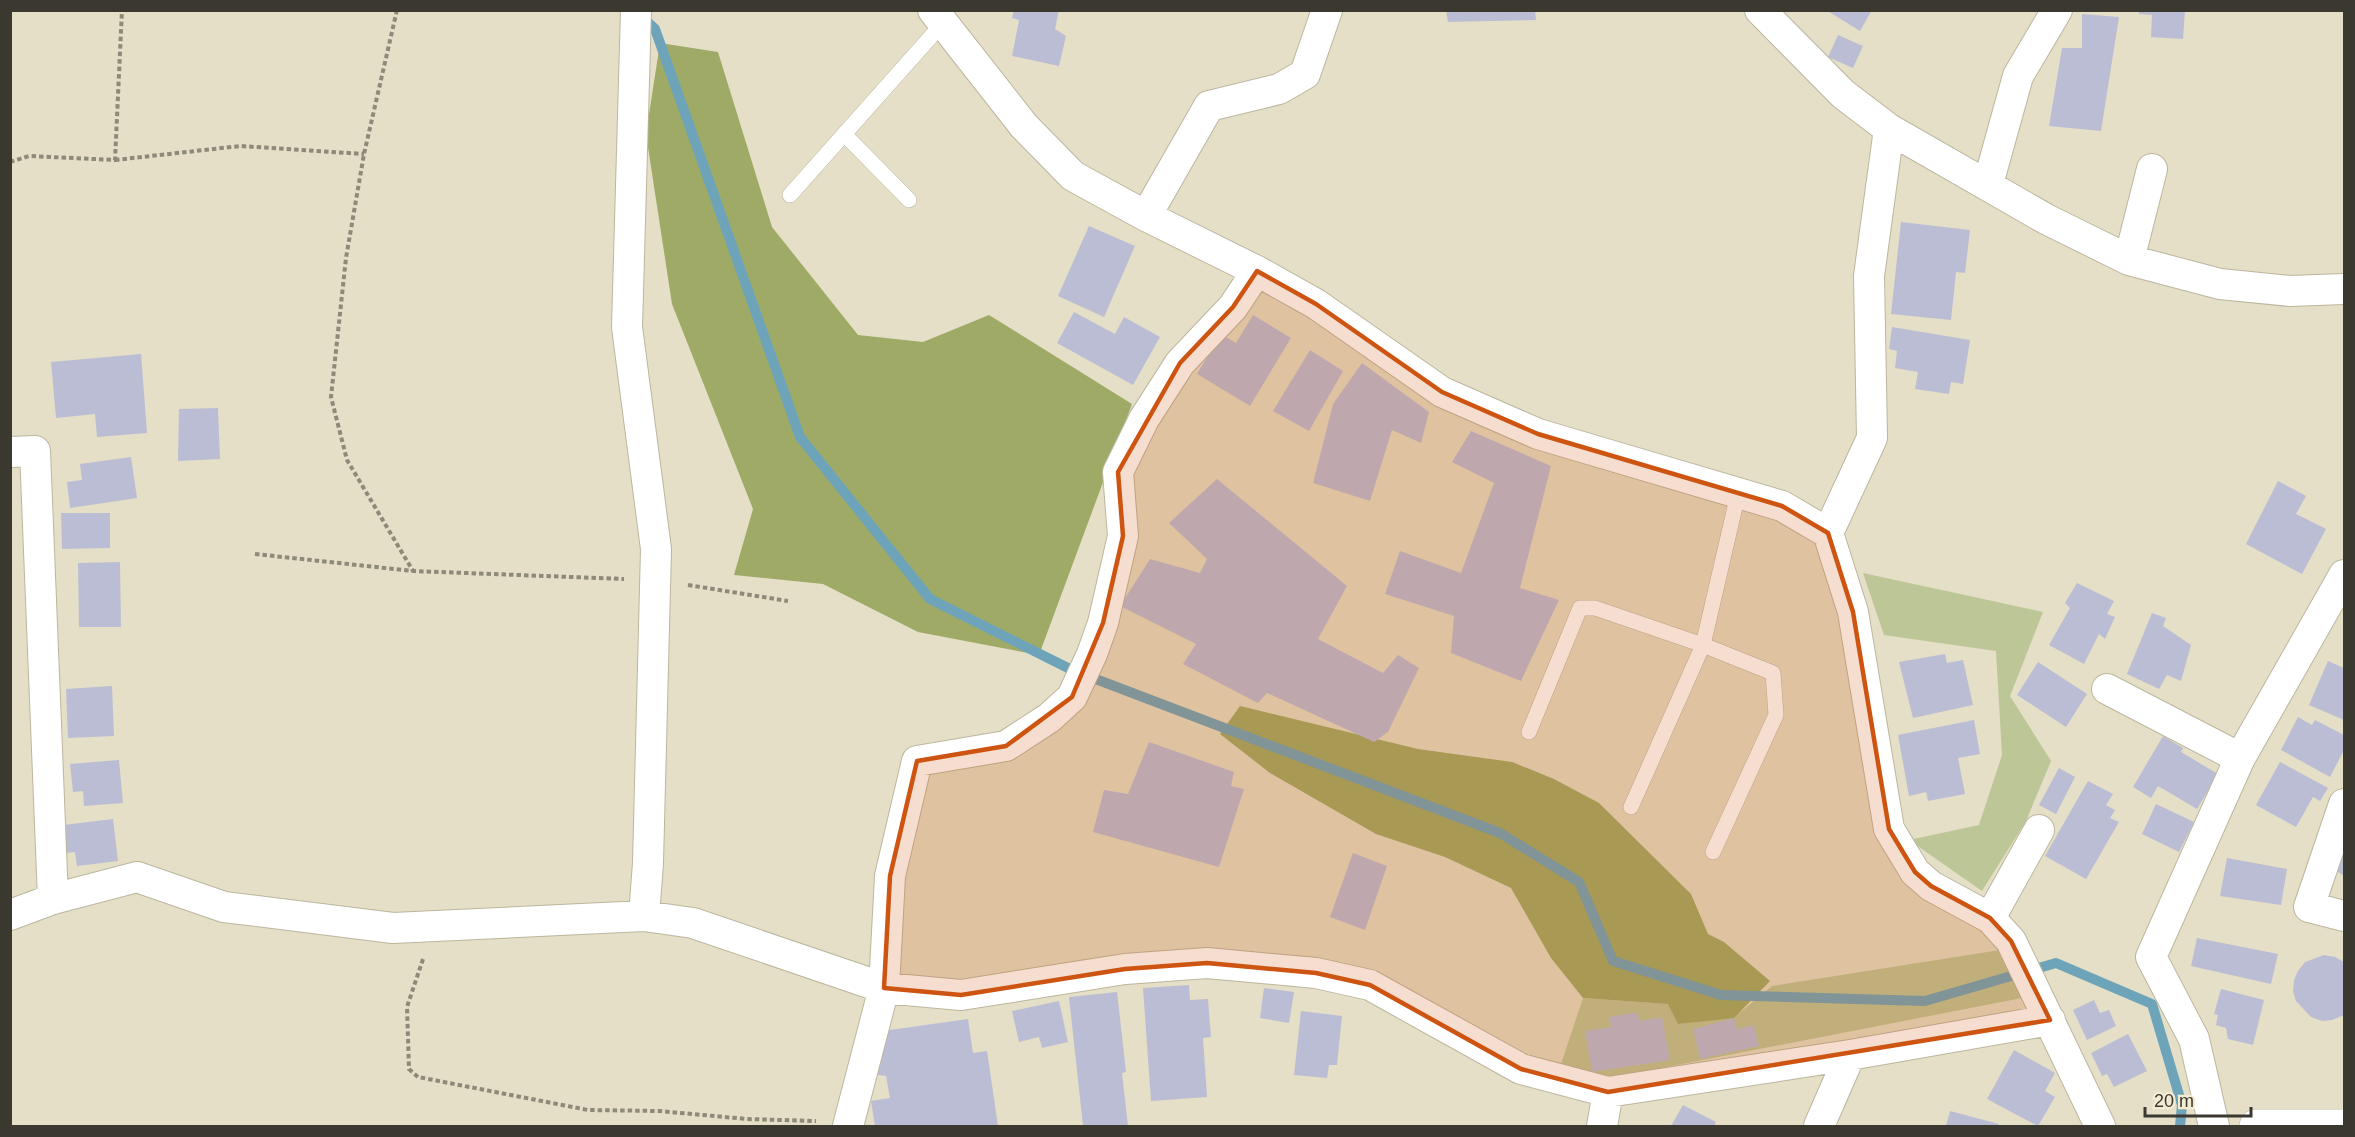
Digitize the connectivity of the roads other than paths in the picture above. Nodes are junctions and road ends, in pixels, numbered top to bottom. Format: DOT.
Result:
graph roads {
  1 [pos="636,10"];
  2 [pos="1327,10"];
  3 [pos="1760,10"];
  4 [pos="2057,10"];
  5 [pos="938,16"];
  6 [pos="1889,129"];
  7 [pos="844,134"];
  8 [pos="2152,169"];
  9 [pos="1988,184"];
  10 [pos="790,195"];
  11 [pos="909,200"];
  12 [pos="1146,216"];
  13 [pos="2129,260"];
  14 [pos="1257,271"];
  15 [pos="2344,288"];
  16 [pos="10,452"];
  17 [pos="1738,494"];
  18 [pos="1828,533"];
  19 [pos="2344,575"];
  20 [pos="1703,645"];
  21 [pos="2107,689"];
  22 [pos="1529,732"];
  23 [pos="2240,758"];
  24 [pos="2344,804"];
  25 [pos="1631,807"];
  26 [pos="2039,830"];
  27 [pos="1713,852"];
  28 [pos="53,899"];
  29 [pos="10,915"];
  30 [pos="644,916"];
  31 [pos="2344,916"];
  32 [pos="1990,918"];
  33 [pos="884,988"];
  34 [pos="2044,1007"];
  35 [pos="1850,1055"];
  36 [pos="1608,1092"];
  37 [pos="849,1124"];
  38 [pos="1602,1126"];
  39 [pos="1819,1126"];
  40 [pos="2100,1126"];
  41 [pos="2214,1126"];
  42 [pos="2256,1126"];
  43 [pos="2344,1126"];
  1 -- 30 [label="street"];
  2 -- 12 [label="street"];
  3 -- 6 [label="street"];
  4 -- 9 [label="street"];
  5 -- 7 [label="lane"];
  5 -- 12 [label="street"];
  6 -- 9 [label="street"];
  6 -- 18 [label="street"];
  7 -- 10 [label="lane"];
  7 -- 11 [label="lane"];
  8 -- 13 [label="street"];
  9 -- 13 [label="street"];
  12 -- 14 [label="street"];
  13 -- 15 [label="street"];
  14 -- 17 [label="street"];
  14 -- 33 [label="street"];
  16 -- 28 [label="street"];
  17 -- 18 [label="street"];
  17 -- 20 [label="lane"];
  18 -- 32 [label="street"];
  19 -- 23 [label="street"];
  20 -- 22 [label="lane"];
  20 -- 25 [label="lane"];
  20 -- 27 [label="lane"];
  21 -- 23 [label="street"];
  23 -- 41 [label="street"];
  24 -- 31 [label="street"];
  26 -- 32 [label="street"];
  28 -- 29 [label="street"];
  28 -- 30 [label="street"];
  30 -- 33 [label="street"];
  32 -- 34 [label="street"];
  33 -- 36 [label="street"];
  33 -- 37 [label="street"];
  34 -- 35 [label="street"];
  34 -- 40 [label="street"];
  35 -- 36 [label="street"];
  35 -- 39 [label="street"];
  36 -- 38 [label="street"];
  42 -- 43 [label="street"];
}
